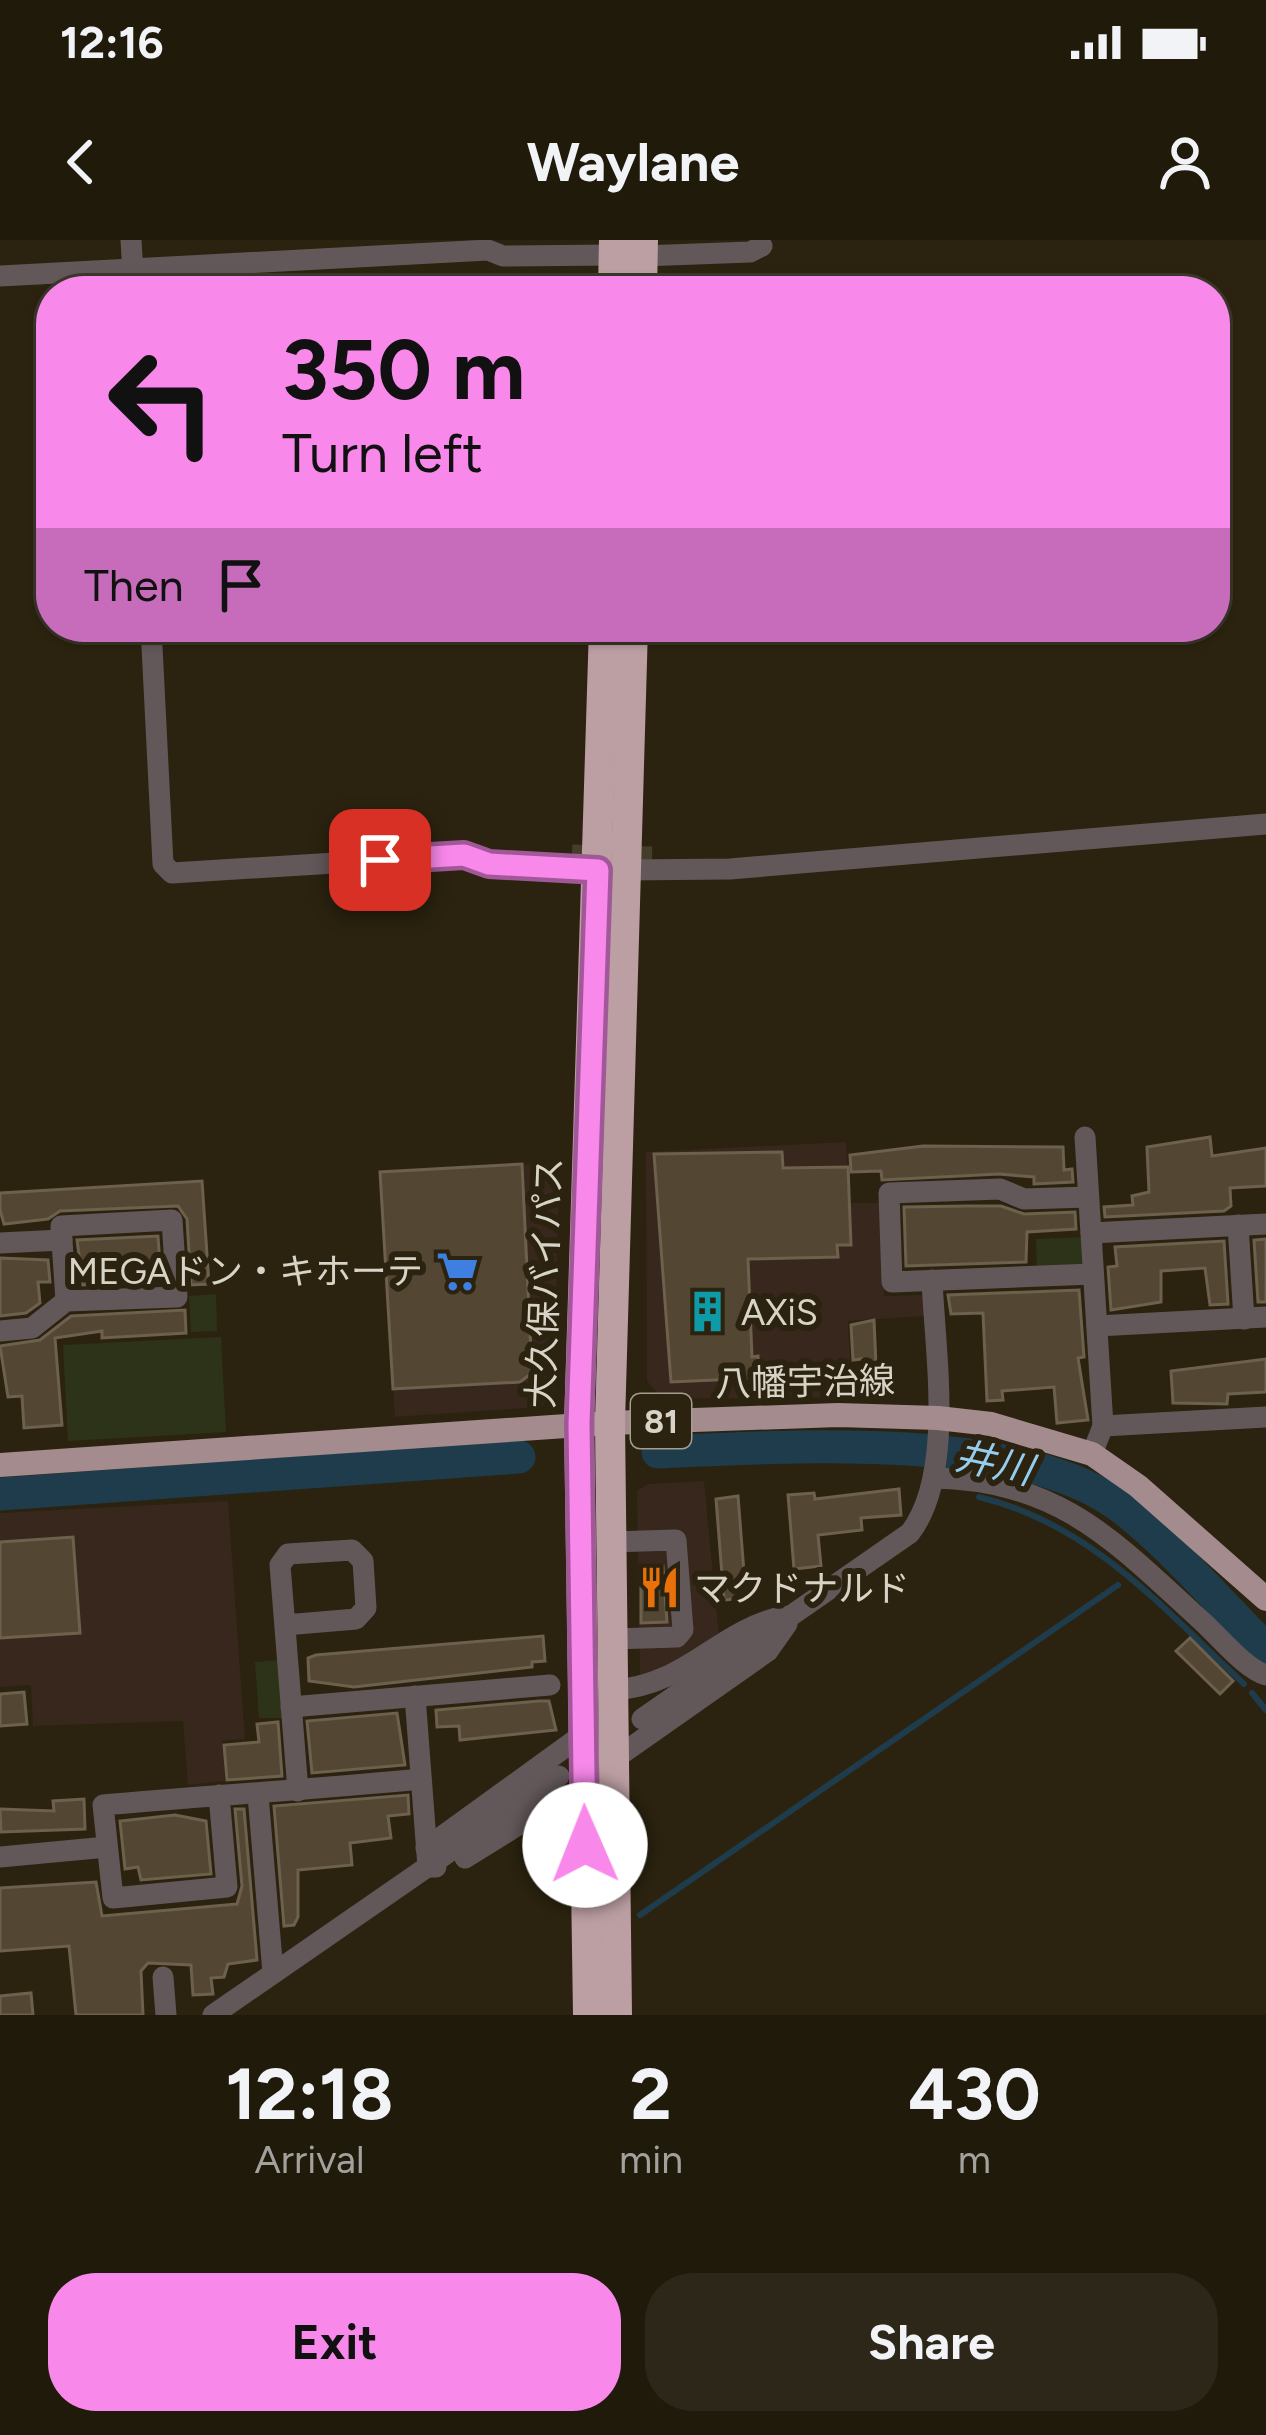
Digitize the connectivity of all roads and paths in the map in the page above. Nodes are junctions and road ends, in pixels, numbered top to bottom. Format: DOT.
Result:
graph roads {
  1 [pos="131,240"];
  2 [pos="628,247"];
  3 [pos="0,276"];
  4 [pos="133,276"];
  5 [pos="190,276"];
  6 [pos="618,276"];
  7 [pos="637,276"];
  8 [pos="36,277"];
  9 [pos="152,642"];
  10 [pos="605,642"];
  11 [pos="631,642"];
  12 [pos="1266,824"];
  13 [pos="612,863"];
  14 [pos="1084,1137"];
  15 [pos="1088,1197"];
  16 [pos="1266,1224"];
  17 [pos="1238,1225"];
  18 [pos="1091,1233"];
  19 [pos="62,1240"];
  20 [pos="0,1243"];
  21 [pos="1093,1274"];
  22 [pos="932,1280"];
  23 [pos="65,1301"];
  24 [pos="1255,1318"];
  25 [pos="1097,1326"];
  26 [pos="0,1331"];
  27 [pos="1266,1417"];
  28 [pos="594,1424"];
  29 [pos="936,1425"];
  30 [pos="1103,1426"];
  31 [pos="1092,1454"];
  32 [pos="0,1465"];
  33 [pos="934,1478"];
  34 [pos="610,1542"];
  35 [pos="1266,1599"];
  36 [pos="794,1614"];
  37 [pos="284,1624"];
  38 [pos="612,1639"];
  39 [pos="1264,1676"];
  40 [pos="550,1685"];
  41 [pos="613,1690"];
  42 [pos="415,1696"];
  43 [pos="291,1707"];
  44 [pos="642,1719"];
  45 [pos="582,1735"];
  46 [pos="613,1760"];
  47 [pos="559,1776"];
  48 [pos="421,1778"];
  49 [pos="298,1791"];
  50 [pos="219,1795"];
  51 [pos="257,1795"];
  52 [pos="584,1803"];
  53 [pos="107,1846"];
  54 [pos="0,1856"];
  55 [pos="427,1857"];
  56 [pos="273,1973"];
  57 [pos="163,1977"];
  58 [pos="166,2015"];
  59 [pos="215,2015"];
  60 [pos="588,2015"];
  61 [pos="617,2015"];
  1 -- 4 [label="street"];
  2 -- 5 [label="street"];
  2 -- 6 [label="highway"];
  2 -- 7 [label="highway"];
  3 -- 8 [label="street"];
  9 -- 13 [label="street"];
  10 -- 13 [label="highway, 大久保バイパス"];
  11 -- 13 [label="highway, 大久保バイパス"];
  12 -- 13 [label="street"];
  13 -- 28 [label="highway, 大久保バイパス"];
  14 -- 15 [label="street"];
  15 -- 18 [label="street"];
  15 -- 22 [label="street"];
  16 -- 17 [label="street"];
  17 -- 18 [label="street"];
  17 -- 24 [label="street"];
  18 -- 21 [label="street"];
  19 -- 20 [label="street"];
  19 -- 23 [label="street"];
  19 -- 23 [label="street"];
  21 -- 22 [label="street"];
  21 -- 25 [label="street"];
  22 -- 29 [label="street"];
  23 -- 26 [label="street"];
  24 -- 25 [label="street"];
  25 -- 30 [label="street"];
  27 -- 30 [label="street"];
  28 -- 29 [label="main road, 八幡宇治線 / 81"];
  28 -- 32 [label="main road, 八幡宇治線 / 81"];
  28 -- 34 [label="highway, 大久保バイパス"];
  28 -- 45 [label="highway, 大久保バイパス"];
  29 -- 31 [label="main road, 八幡宇治線 / 81"];
  29 -- 33 [label="street"];
  30 -- 31 [label="street"];
  31 -- 35 [label="main road, 八幡宇治線 / 81"];
  33 -- 36 [label="street"];
  33 -- 39 [label="street"];
  34 -- 38 [label="highway, 大久保バイパス"];
  34 -- 38 [label="street"];
  36 -- 41 [label="street"];
  36 -- 44 [label="street"];
  36 -- 46 [label="street"];
  37 -- 37 [label="street"];
  37 -- 43 [label="street"];
  38 -- 41 [label="highway, 大久保バイパス"];
  40 -- 42 [label="street"];
  41 -- 46 [label="highway, 大久保バイパス"];
  42 -- 43 [label="street"];
  42 -- 48 [label="street"];
  43 -- 49 [label="street"];
  45 -- 52 [label="highway, 大久保バイパス"];
  45 -- 55 [label="street"];
  46 -- 61 [label="highway, 大久保バイパス"];
  47 -- 55 [label="street"];
  48 -- 49 [label="street"];
  48 -- 55 [label="street"];
  49 -- 51 [label="street"];
  50 -- 51 [label="street"];
  50 -- 53 [label="street"];
  50 -- 53 [label="street"];
  51 -- 56 [label="street"];
  52 -- 55 [label="street"];
  52 -- 60 [label="highway, 大久保バイパス"];
  53 -- 54 [label="street"];
  55 -- 56 [label="street"];
  56 -- 59 [label="street"];
  57 -- 58 [label="street"];
}
